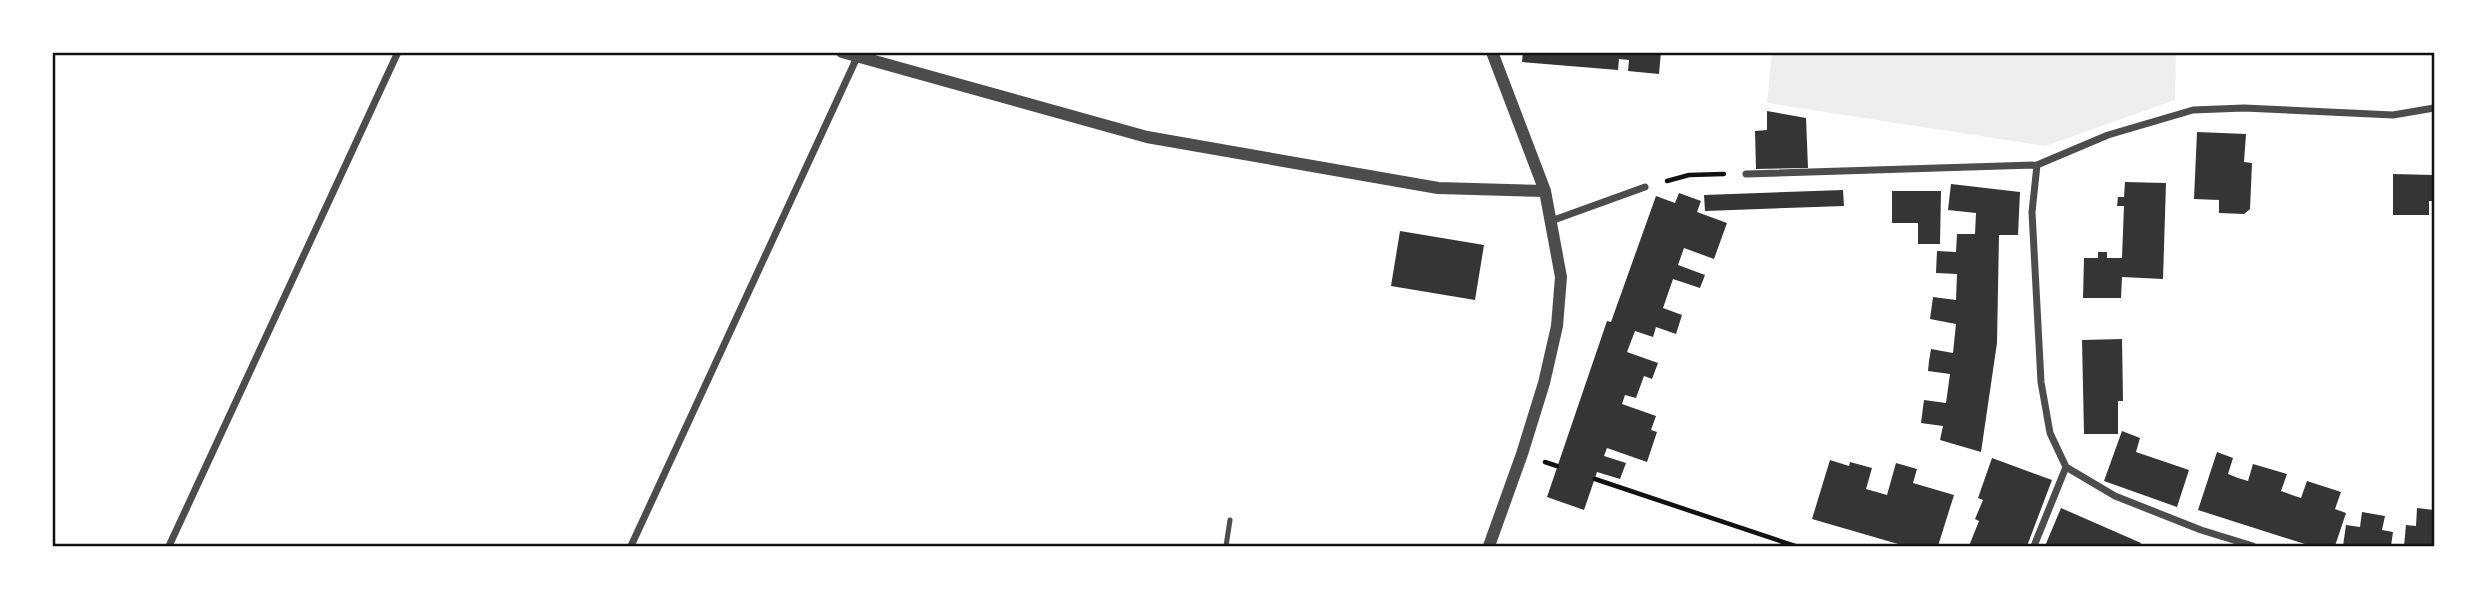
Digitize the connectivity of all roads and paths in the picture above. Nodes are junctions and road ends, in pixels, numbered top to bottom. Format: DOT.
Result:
graph roads {
  1 [pos="398,52"];
  2 [pos="842,52"];
  3 [pos="1492,52"];
  4 [pos="858,55"];
  5 [pos="2434,108"];
  6 [pos="2037,165"];
  7 [pos="1746,174"];
  8 [pos="1645,187"];
  9 [pos="1545,191"];
  10 [pos="1551,221"];
  11 [pos="2066,467"];
  12 [pos="1595,479"];
  13 [pos="1230,520"];
  14 [pos="169,547"];
  15 [pos="631,547"];
  16 [pos="1226,547"];
  17 [pos="1489,547"];
  18 [pos="1795,547"];
  19 [pos="2034,547"];
  20 [pos="2253,547"];
  1 -- 14 [label="street"];
  2 -- 4 [label="street"];
  3 -- 9 [label="street"];
  4 -- 9 [label="street"];
  4 -- 15 [label="street"];
  5 -- 6 [label="street"];
  6 -- 7 [label="street"];
  6 -- 11 [label="street"];
  7 -- 8 [label="path"];
  8 -- 10 [label="street"];
  9 -- 10 [label="street"];
  10 -- 17 [label="street"];
  11 -- 19 [label="street"];
  11 -- 20 [label="street"];
  12 -- 18 [label="path"];
  13 -- 16 [label="lane"];
}
